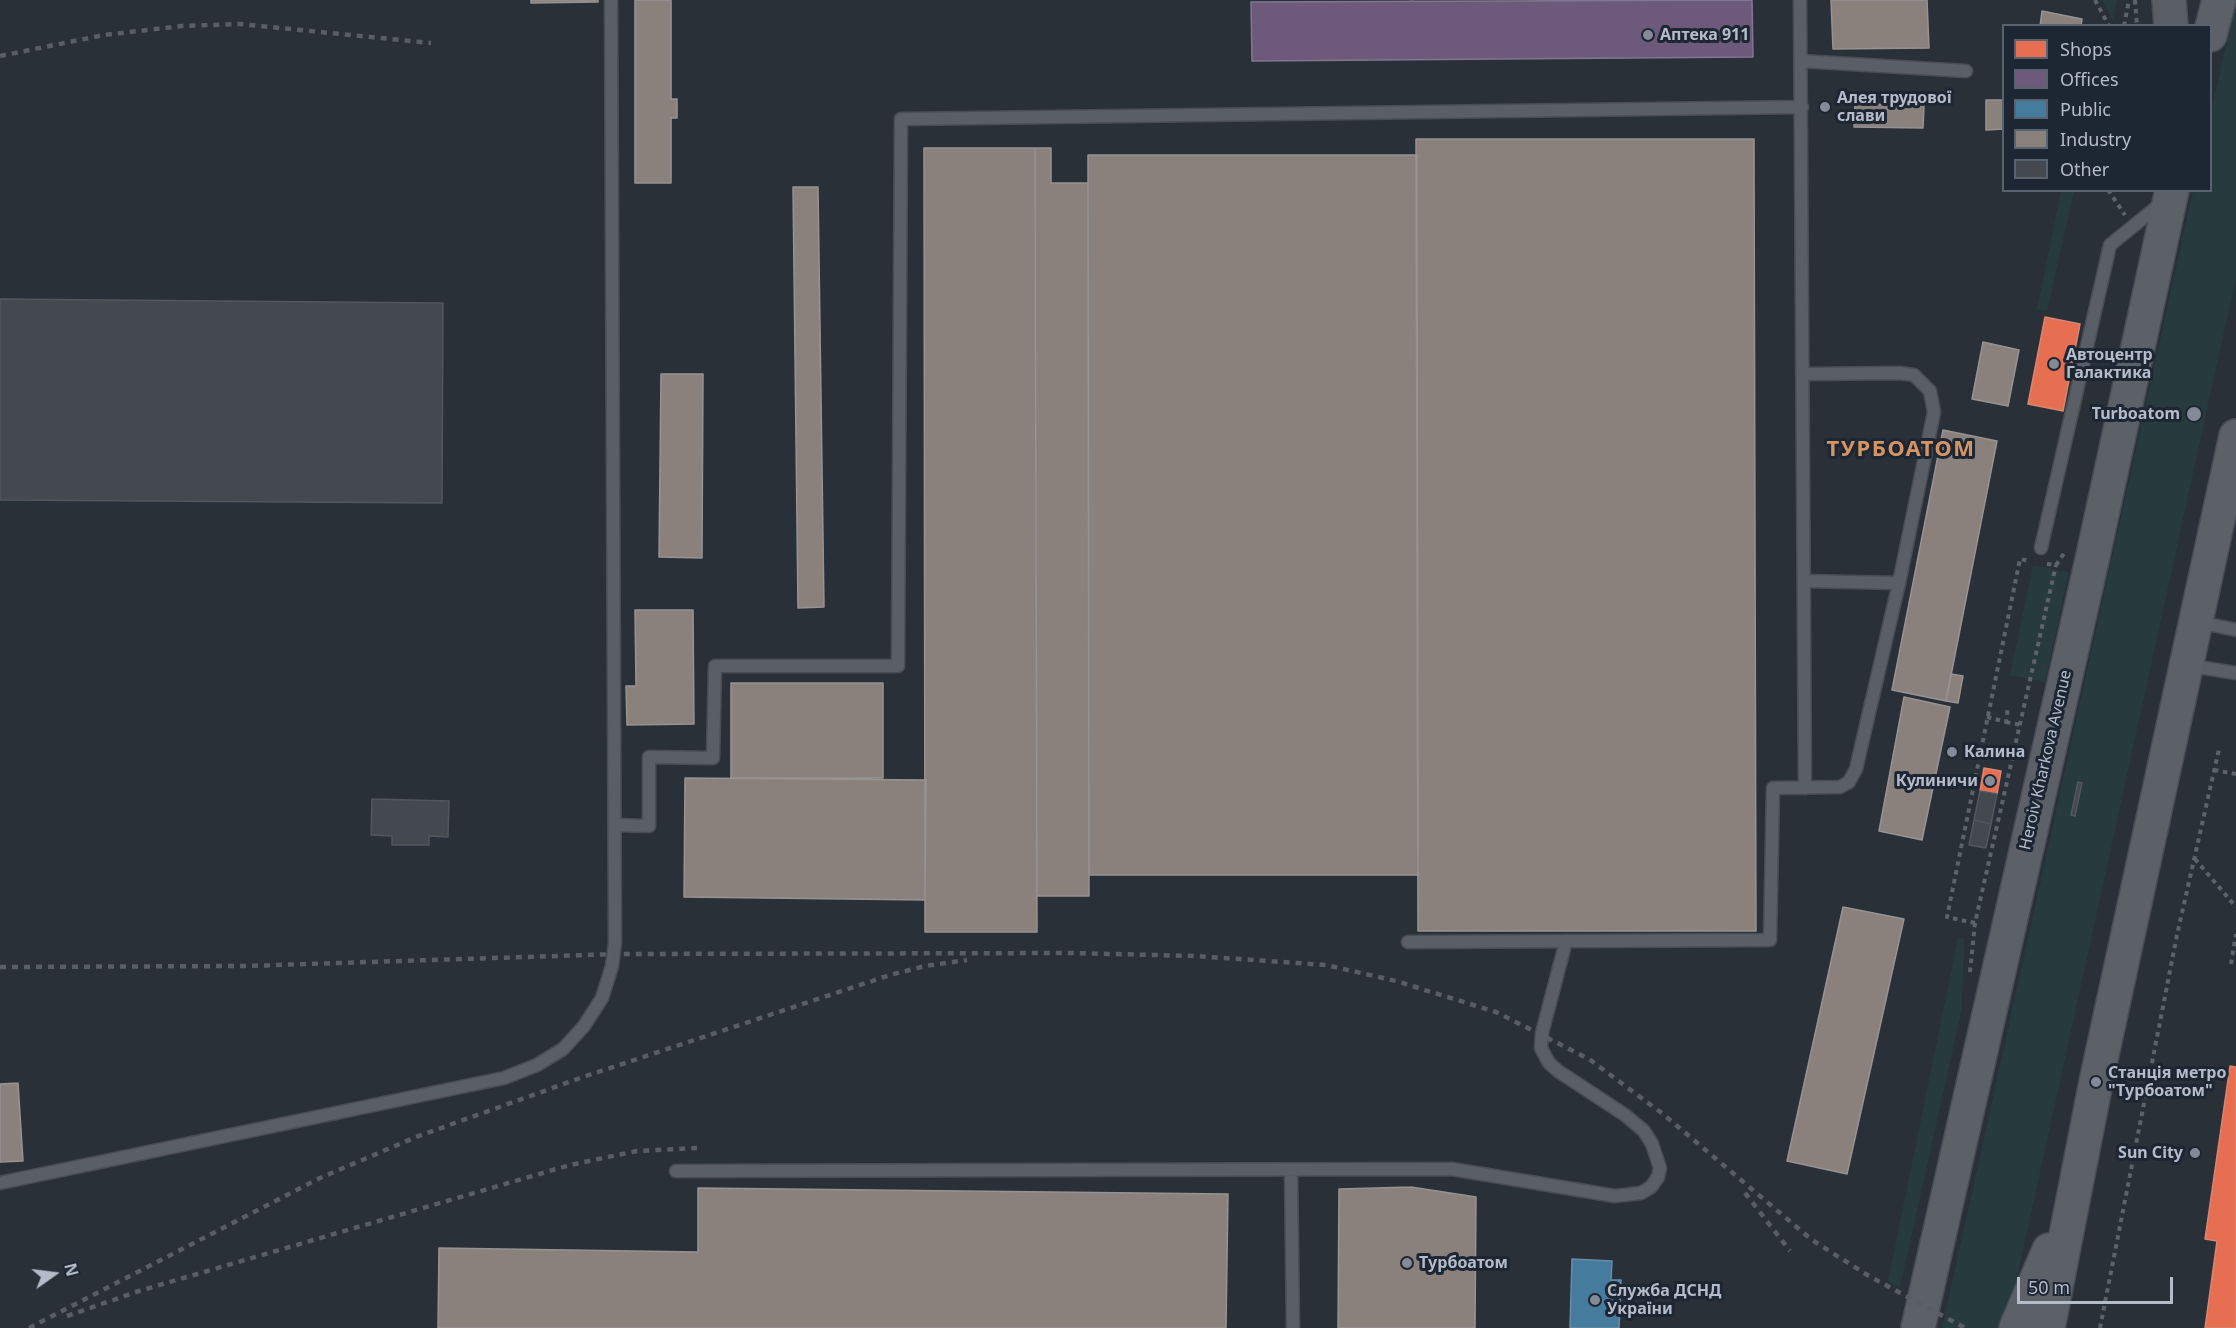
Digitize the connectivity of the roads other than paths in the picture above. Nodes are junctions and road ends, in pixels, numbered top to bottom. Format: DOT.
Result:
graph roads {
  1 [pos="611,0"];
  2 [pos="1800,0"];
  3 [pos="2169,0"];
  4 [pos="2219,0"];
  5 [pos="2170,24"];
  6 [pos="2212,31"];
  7 [pos="1801,61"];
  8 [pos="1966,70"];
  9 [pos="1802,107"];
  10 [pos="2172,192"];
  11 [pos="2147,234"];
  12 [pos="1803,374"];
  13 [pos="2236,436"];
  14 [pos="2041,548"];
  15 [pos="1804,581"];
  16 [pos="1899,583"];
  17 [pos="2194,621"];
  18 [pos="2236,630"];
  19 [pos="2185,665"];
  20 [pos="2236,673"];
  21 [pos="1805,788"];
  22 [pos="615,825"];
  23 [pos="1566,941"];
  24 [pos="1408,942"];
  25 [pos="1291,1170"];
  26 [pos="676,1171"];
  27 [pos="0,1183"];
  28 [pos="2072,1199"];
  29 [pos="1293,1328"];
  30 [pos="1918,1328"];
  31 [pos="2016,1328"];
  32 [pos="2048,1328"];
  33 [pos="2064,1328"];
  1 -- 22 [label="lane"];
  2 -- 7 [label="lane"];
  3 -- 5 [label="main road"];
  4 -- 6 [label="main road"];
  7 -- 8 [label="lane"];
  7 -- 9 [label="lane"];
  9 -- 12 [label="lane"];
  9 -- 22 [label="lane"];
  10 -- 11 [label="main road, Heroiv Kharkova Avenue"];
  11 -- 14 [label="lane"];
  11 -- 30 [label="main road, Heroiv Kharkova Avenue"];
  12 -- 15 [label="lane"];
  12 -- 16 [label="lane"];
  13 -- 17 [label="main road"];
  15 -- 16 [label="lane"];
  15 -- 21 [label="lane"];
  16 -- 21 [label="lane"];
  17 -- 18 [label="lane"];
  17 -- 19 [label="main road"];
  19 -- 20 [label="lane"];
  19 -- 28 [label="main road"];
  21 -- 23 [label="lane"];
  22 -- 27 [label="lane"];
  23 -- 24 [label="lane"];
  23 -- 25 [label="lane"];
  25 -- 26 [label="lane"];
  25 -- 29 [label="lane"];
  28 -- 31 [label="main road"];
  28 -- 32 [label="main road"];
  28 -- 33 [label="main road"];
}
